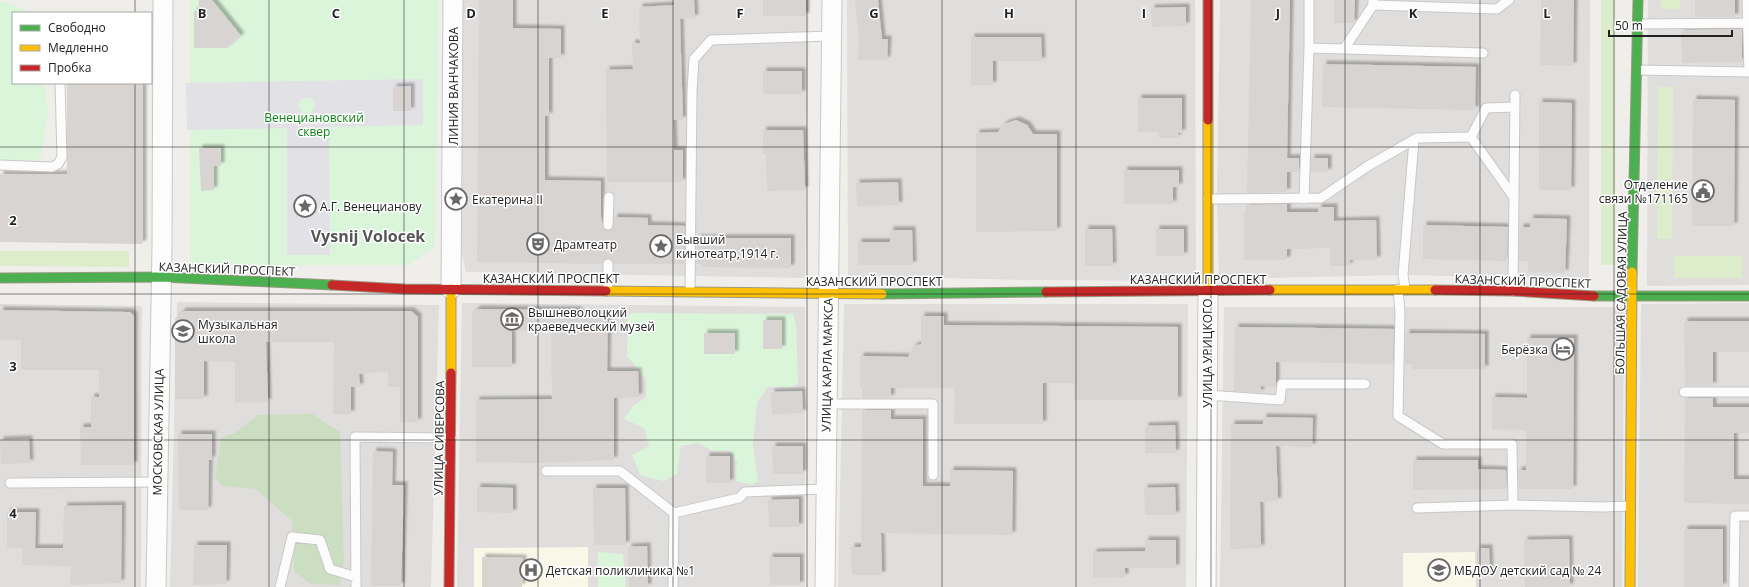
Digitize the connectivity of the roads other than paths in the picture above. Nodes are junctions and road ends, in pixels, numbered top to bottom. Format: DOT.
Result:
graph roads {
  1 [pos="163,0"];
  2 [pos="453,0"];
  3 [pos="832,0"];
  4 [pos="1208,0"];
  5 [pos="1309,0"];
  6 [pos="1509,0"];
  7 [pos="1638,0"];
  8 [pos="1747,0"];
  9 [pos="1373,2"];
  10 [pos="157,19"];
  11 [pos="1748,23"];
  12 [pos="1638,24"];
  13 [pos="831,36"];
  14 [pos="1309,48"];
  15 [pos="1344,49"];
  16 [pos="1483,53"];
  17 [pos="1637,70"];
  18 [pos="1749,72"];
  19 [pos="60,84"];
  20 [pos="1515,95"];
  21 [pos="1515,107"];
  22 [pos="1471,137"];
  23 [pos="1414,140"];
  24 [pos="0,165"];
  25 [pos="1514,196"];
  26 [pos="608,197"];
  27 [pos="1207,199"];
  28 [pos="1304,199"];
  29 [pos="608,225"];
  30 [pos="608,264"];
  31 [pos="162,277"];
  32 [pos="0,278"];
  33 [pos="451,289"];
  34 [pos="1401,289"];
  35 [pos="608,290"];
  36 [pos="690,291"];
  37 [pos="1208,291"];
  38 [pos="1513,291"];
  39 [pos="828,294"];
  40 [pos="1749,296"];
  41 [pos="1633,297"];
  42 [pos="1365,384"];
  43 [pos="1684,392"];
  44 [pos="1749,392"];
  45 [pos="1207,395"];
  46 [pos="827,404"];
  47 [pos="451,438"];
  48 [pos="546,471"];
  49 [pos="933,475"];
  50 [pos="156,482"];
  51 [pos="10,483"];
  52 [pos="825,489"];
  53 [pos="1513,505"];
  54 [pos="1630,506"];
  55 [pos="1417,508"];
  56 [pos="674,513"];
  57 [pos="1749,516"];
  58 [pos="356,577"];
  59 [pos="156,587"];
  60 [pos="280,587"];
  61 [pos="356,587"];
  62 [pos="448,587"];
  63 [pos="673,587"];
  64 [pos="825,587"];
  65 [pos="1206,587"];
  66 [pos="1630,587"];
  67 [pos="1734,587"];
  1 -- 10 [label="street, МОСКОВСКАЯ УЛИЦА"];
  2 -- 33 [label="street, ЛИНИЯ ВАНЧАКОВА"];
  3 -- 13 [label="street, УЛИЦА КАРЛА МАРКСА"];
  4 -- 27 [label="main road, УЛИЦА УРИЦКОГО"];
  5 -- 14 [label="lane"];
  6 -- 9 [label="lane"];
  7 -- 12 [label="main road, БОЛЬШАЯ САДОВАЯ УЛИЦА"];
  8 -- 11 [label="lane"];
  9 -- 15 [label="lane"];
  10 -- 31 [label="street, МОСКОВСКАЯ УЛИЦА"];
  11 -- 12 [label="lane"];
  11 -- 18 [label="lane"];
  12 -- 17 [label="main road, БОЛЬШАЯ САДОВАЯ УЛИЦА"];
  13 -- 36 [label="lane"];
  13 -- 39 [label="street, УЛИЦА КАРЛА МАРКСА"];
  14 -- 15 [label="lane"];
  14 -- 28 [label="lane"];
  15 -- 16 [label="lane"];
  17 -- 18 [label="lane"];
  17 -- 41 [label="main road, БОЛЬШАЯ САДОВАЯ УЛИЦА"];
  19 -- 24 [label="lane"];
  20 -- 21 [label="lane"];
  21 -- 22 [label="lane"];
  21 -- 25 [label="lane"];
  22 -- 23 [label="lane"];
  22 -- 25 [label="lane"];
  23 -- 28 [label="lane"];
  23 -- 34 [label="lane"];
  25 -- 38 [label="lane"];
  26 -- 29 [label="lane"];
  27 -- 28 [label="lane"];
  27 -- 37 [label="main road, УЛИЦА УРИЦКОГО"];
  30 -- 35 [label="lane"];
  31 -- 32 [label="main road, КАЗАНСКИЙ ПРОСПЕКТ"];
  31 -- 33 [label="main road, КАЗАНСКИЙ ПРОСПЕКТ"];
  31 -- 50 [label="street, МОСКОВСКАЯ УЛИЦА"];
  33 -- 35 [label="main road, КАЗАНСКИЙ ПРОСПЕКТ"];
  33 -- 47 [label="main road, УЛИЦА СИВЕРСОВА"];
  34 -- 37 [label="main road, КАЗАНСКИЙ ПРОСПЕКТ"];
  34 -- 38 [label="main road, КАЗАНСКИЙ ПРОСПЕКТ"];
  34 -- 53 [label="lane"];
  35 -- 36 [label="main road, КАЗАНСКИЙ ПРОСПЕКТ"];
  36 -- 39 [label="main road, КАЗАНСКИЙ ПРОСПЕКТ"];
  37 -- 39 [label="main road, КАЗАНСКИЙ ПРОСПЕКТ"];
  37 -- 45 [label="street, УЛИЦА УРИЦКОГО"];
  38 -- 41 [label="main road, КАЗАНСКИЙ ПРОСПЕКТ"];
  39 -- 46 [label="street, УЛИЦА КАРЛА МАРКСА"];
  40 -- 41 [label="main road, КАЗАНСКИЙ ПРОСПЕКТ"];
  41 -- 54 [label="main road, БОЛЬШАЯ САДОВАЯ УЛИЦА"];
  42 -- 45 [label="lane"];
  43 -- 44 [label="lane"];
  45 -- 65 [label="street, УЛИЦА УРИЦКОГО"];
  46 -- 49 [label="lane"];
  46 -- 52 [label="street, УЛИЦА КАРЛА МАРКСА"];
  47 -- 58 [label="lane"];
  47 -- 62 [label="main road, УЛИЦА СИВЕРСОВА"];
  48 -- 56 [label="lane"];
  50 -- 51 [label="lane"];
  50 -- 59 [label="street, МОСКОВСКАЯ УЛИЦА"];
  52 -- 56 [label="lane"];
  52 -- 64 [label="street, УЛИЦА КАРЛА МАРКСА"];
  53 -- 54 [label="lane"];
  53 -- 55 [label="lane"];
  54 -- 66 [label="main road, БОЛЬШАЯ САДОВАЯ УЛИЦА"];
  56 -- 63 [label="lane"];
  57 -- 67 [label="lane"];
  58 -- 60 [label="lane"];
  58 -- 61 [label="lane"];
}
